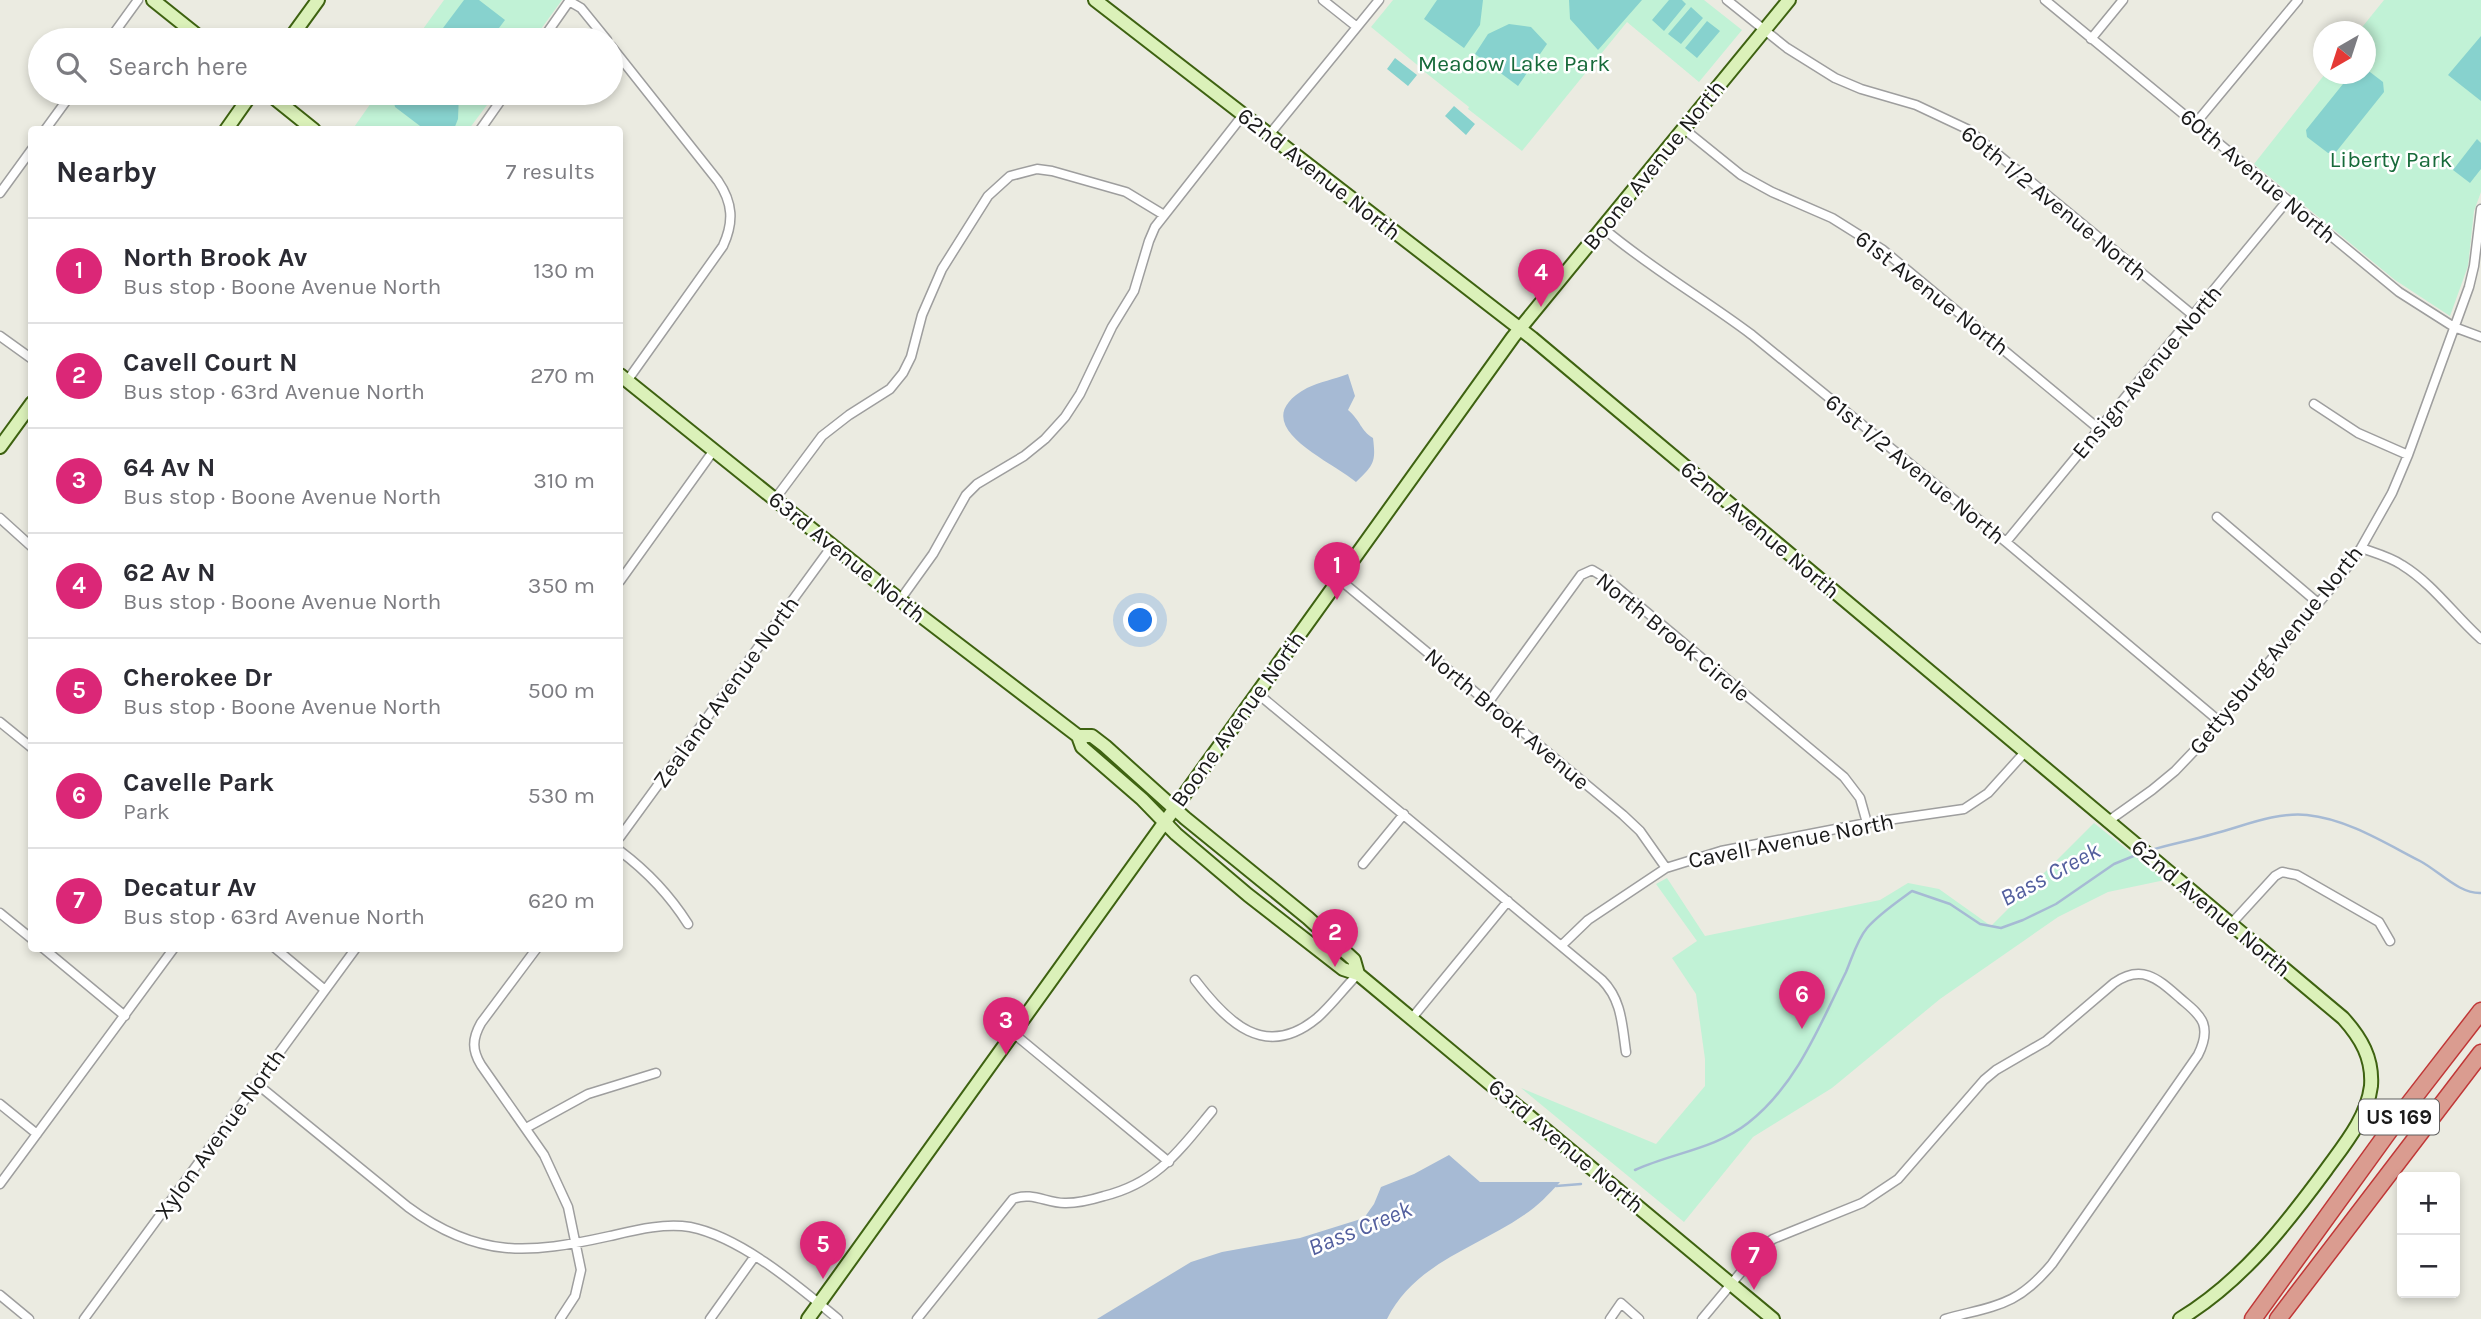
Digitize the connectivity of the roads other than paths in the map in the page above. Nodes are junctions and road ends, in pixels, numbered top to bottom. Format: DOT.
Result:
graph roads {
  1 [pos="138,0"];
  2 [pos="153,0"];
  3 [pos="318,0"];
  4 [pos="1095,0"];
  5 [pos="1324,0"];
  6 [pos="1379,0"];
  7 [pos="1727,0"];
  8 [pos="1789,0"];
  9 [pos="2045,0"];
  10 [pos="2123,0"];
  11 [pos="2298,0"];
  12 [pos="570,1"];
  13 [pos="1357,27"];
  14 [pos="118,28"];
  15 [pos="188,28"];
  16 [pos="298,28"];
  17 [pos="551,28"];
  18 [pos="597,28"];
  19 [pos="1765,30"];
  20 [pos="2091,39"];
  21 [pos="623,61"];
  22 [pos="63,105"];
  23 [pos="244,105"];
  24 [pos="283,105"];
  25 [pos="498,105"];
  26 [pos="1243,115"];
  27 [pos="2195,124"];
  28 [pos="48,126"];
  29 [pos="229,126"];
  30 [pos="309,126"];
  31 [pos="483,126"];
  32 [pos="1684,129"];
  33 [pos="1269,135"];
  34 [pos="28,154"];
  35 [pos="0,193"];
  36 [pos="2287,201"];
  37 [pos="2481,209"];
  38 [pos="1164,215"];
  39 [pos="1603,228"];
  40 [pos="2194,316"];
  41 [pos="2454,327"];
  42 [pos="1520,329"];
  43 [pos="0,336"];
  44 [pos="2481,337"];
  45 [pos="28,356"];
  46 [pos="623,378"];
  47 [pos="2314,404"];
  48 [pos="28,408"];
  49 [pos="2099,429"];
  50 [pos="0,447"];
  51 [pos="714,450"];
  52 [pos="2408,455"];
  53 [pos="775,499"];
  54 [pos="2217,517"];
  55 [pos="0,518"];
  56 [pos="2006,542"];
  57 [pos="28,543"];
  58 [pos="832,546"];
  59 [pos="2361,548"];
  60 [pos="623,577"];
  61 [pos="1339,579"];
  62 [pos="900,600"];
  63 [pos="2318,603"];
  64 [pos="2481,639"];
  65 [pos="1257,693"];
  66 [pos="1488,703"];
  67 [pos="2219,721"];
  68 [pos="0,722"];
  69 [pos="1078,736"];
  70 [pos="28,745"];
  71 [pos="2025,752"];
  72 [pos="1173,808"];
  73 [pos="1404,814"];
  74 [pos="2108,822"];
  75 [pos="1164,823"];
  76 [pos="1867,823"];
  77 [pos="623,833"];
  78 [pos="623,853"];
  79 [pos="1363,864"];
  80 [pos="1666,867"];
  81 [pos="1508,901"];
  82 [pos="0,913"];
  83 [pos="2231,924"];
  84 [pos="688,925"];
  85 [pos="28,936"];
  86 [pos="2390,941"];
  87 [pos="1561,946"];
  88 [pos="48,952"];
  89 [pos="171,952"];
  90 [pos="280,952"];
  91 [pos="353,952"];
  92 [pos="534,952"];
  93 [pos="1358,974"];
  94 [pos="1195,980"];
  95 [pos="325,990"];
  96 [pos="2481,1011"];
  97 [pos="125,1016"];
  98 [pos="1412,1018"];
  99 [pos="1013,1032"];
  100 [pos="1626,1052"];
  101 [pos="2481,1053"];
  102 [pos="656,1073"];
  103 [pos="257,1084"];
  104 [pos="0,1104"];
  105 [pos="1212,1111"];
  106 [pos="526,1128"];
  107 [pos="37,1134"];
  108 [pos="1169,1162"];
  109 [pos="0,1184"];
  110 [pos="2319,1225"];
  111 [pos="577,1243"];
  112 [pos="755,1256"];
  113 [pos="1731,1284"];
  114 [pos="0,1295"];
  115 [pos="820,1304"];
  116 [pos="29,1319"];
  117 [pos="84,1319"];
  118 [pos="560,1319"];
  119 [pos="710,1319"];
  120 [pos="808,1319"];
  121 [pos="838,1319"];
  122 [pos="917,1319"];
  123 [pos="1610,1319"];
  124 [pos="1639,1319"];
  125 [pos="1702,1319"];
  126 [pos="1773,1319"];
  127 [pos="1945,1319"];
  128 [pos="2180,1319"];
  129 [pos="2241,1319"];
  130 [pos="2253,1319"];
  131 [pos="2278,1319"];
  1 -- 14 [label="street"];
  2 -- 15 [label="street"];
  3 -- 16 [label="street"];
  4 -- 26 [label="street, 62nd Avenue North"];
  5 -- 13 [label="street"];
  6 -- 13 [label="street"];
  7 -- 19 [label="street, 60th 1/2 Avenue North"];
  8 -- 19 [label="street, Boone Avenue North"];
  9 -- 20 [label="street, 60th Avenue North"];
  10 -- 20 [label="street"];
  11 -- 27 [label="street"];
  12 -- 17 [label="street"];
  12 -- 18 [label="street"];
  13 -- 33 [label="street"];
  19 -- 32 [label="street, Boone Avenue North"];
  19 -- 40 [label="street, 60th 1/2 Avenue North"];
  20 -- 27 [label="street, 60th Avenue North"];
  21 -- 46 [label="street"];
  22 -- 28 [label="street"];
  23 -- 29 [label="street"];
  24 -- 30 [label="street"];
  25 -- 31 [label="street"];
  26 -- 33 [label="street, 62nd Avenue North"];
  26 -- 38 [label="street"];
  27 -- 36 [label="street, 60th Avenue North"];
  32 -- 39 [label="street, Boone Avenue North"];
  32 -- 49 [label="street, 61st Avenue North"];
  33 -- 42 [label="street, 62nd Avenue North"];
  34 -- 35 [label="street"];
  36 -- 40 [label="street, Ensign Avenue North"];
  36 -- 41 [label="street, 60th Avenue North"];
  37 -- 41 [label="street, Gettysburg Avenue North"];
  38 -- 53 [label="street"];
  38 -- 62 [label="street"];
  39 -- 42 [label="street, Boone Avenue North"];
  39 -- 56 [label="street, 61st 1/2 Avenue North"];
  40 -- 49 [label="street, Ensign Avenue North"];
  41 -- 44 [label="street, 60th Avenue North"];
  41 -- 52 [label="street, Gettysburg Avenue North"];
  42 -- 61 [label="street, Boone Avenue North"];
  42 -- 71 [label="street, 62nd Avenue North"];
  43 -- 45 [label="street"];
  46 -- 51 [label="street, 63rd Avenue North"];
  47 -- 52 [label="street"];
  48 -- 50 [label="street"];
  49 -- 56 [label="street, Ensign Avenue North"];
  51 -- 53 [label="street, 63rd Avenue North"];
  51 -- 60 [label="street"];
  52 -- 59 [label="street, Gettysburg Avenue North"];
  53 -- 58 [label="street, 63rd Avenue North"];
  54 -- 63 [label="street"];
  55 -- 57 [label="street"];
  56 -- 67 [label="street, 61st 1/2 Avenue North"];
  58 -- 62 [label="street, 63rd Avenue North"];
  58 -- 77 [label="street, Zealand Avenue North"];
  59 -- 63 [label="street, Gettysburg Avenue North"];
  59 -- 64 [label="street"];
  61 -- 65 [label="street, Boone Avenue North"];
  61 -- 66 [label="street, North Brook Avenue"];
  62 -- 69 [label="street, 63rd Avenue North"];
  63 -- 67 [label="street, Gettysburg Avenue North"];
  65 -- 72 [label="street, Boone Avenue North"];
  65 -- 73 [label="street"];
  66 -- 76 [label="street, North Brook Circle"];
  66 -- 80 [label="street, North Brook Avenue"];
  67 -- 74 [label="street, Gettysburg Avenue North"];
  68 -- 70 [label="street"];
  69 -- 72 [label="street, 63rd Avenue North"];
  69 -- 75 [label="street, 63rd Avenue North"];
  71 -- 74 [label="street, 62nd Avenue North"];
  71 -- 76 [label="street, Cavell Avenue North"];
  72 -- 75 [label="street, Boone Avenue North"];
  72 -- 93 [label="street, 63rd Avenue North"];
  73 -- 79 [label="street"];
  73 -- 81 [label="street"];
  74 -- 83 [label="street, 62nd Avenue North"];
  75 -- 93 [label="street, 63rd Avenue North"];
  75 -- 99 [label="street, Boone Avenue North"];
  76 -- 80 [label="street, Cavell Avenue North"];
  78 -- 84 [label="street"];
  80 -- 87 [label="street, Cavell Avenue North"];
  81 -- 87 [label="street"];
  81 -- 98 [label="street"];
  82 -- 85 [label="street"];
  83 -- 86 [label="street"];
  83 -- 128 [label="street, 62nd Avenue North"];
  87 -- 100 [label="street"];
  88 -- 97 [label="street"];
  89 -- 97 [label="street"];
  90 -- 95 [label="street"];
  91 -- 95 [label="street, Xylon Avenue North"];
  92 -- 106 [label="street"];
  93 -- 94 [label="street"];
  93 -- 98 [label="street, 63rd Avenue North"];
  95 -- 103 [label="street, Xylon Avenue North"];
  96 -- 110 [label="highway, US 169"];
  97 -- 107 [label="street"];
  98 -- 113 [label="street, 63rd Avenue North"];
  99 -- 108 [label="street"];
  99 -- 115 [label="street, Boone Avenue North"];
  101 -- 131 [label="highway, US 169"];
  102 -- 106 [label="street"];
  103 -- 111 [label="street"];
  103 -- 117 [label="street, Xylon Avenue North"];
  104 -- 107 [label="street"];
  105 -- 108 [label="street"];
  106 -- 111 [label="street"];
  107 -- 109 [label="street"];
  108 -- 122 [label="street"];
  110 -- 129 [label="highway"];
  110 -- 130 [label="highway, US 169"];
  111 -- 112 [label="street"];
  111 -- 118 [label="street"];
  112 -- 115 [label="street"];
  112 -- 119 [label="street"];
  113 -- 125 [label="street"];
  113 -- 126 [label="street, 63rd Avenue North"];
  113 -- 127 [label="street"];
  114 -- 116 [label="street"];
  115 -- 120 [label="street, Boone Avenue North"];
  115 -- 121 [label="street"];
  123 -- 124 [label="street"];
}
